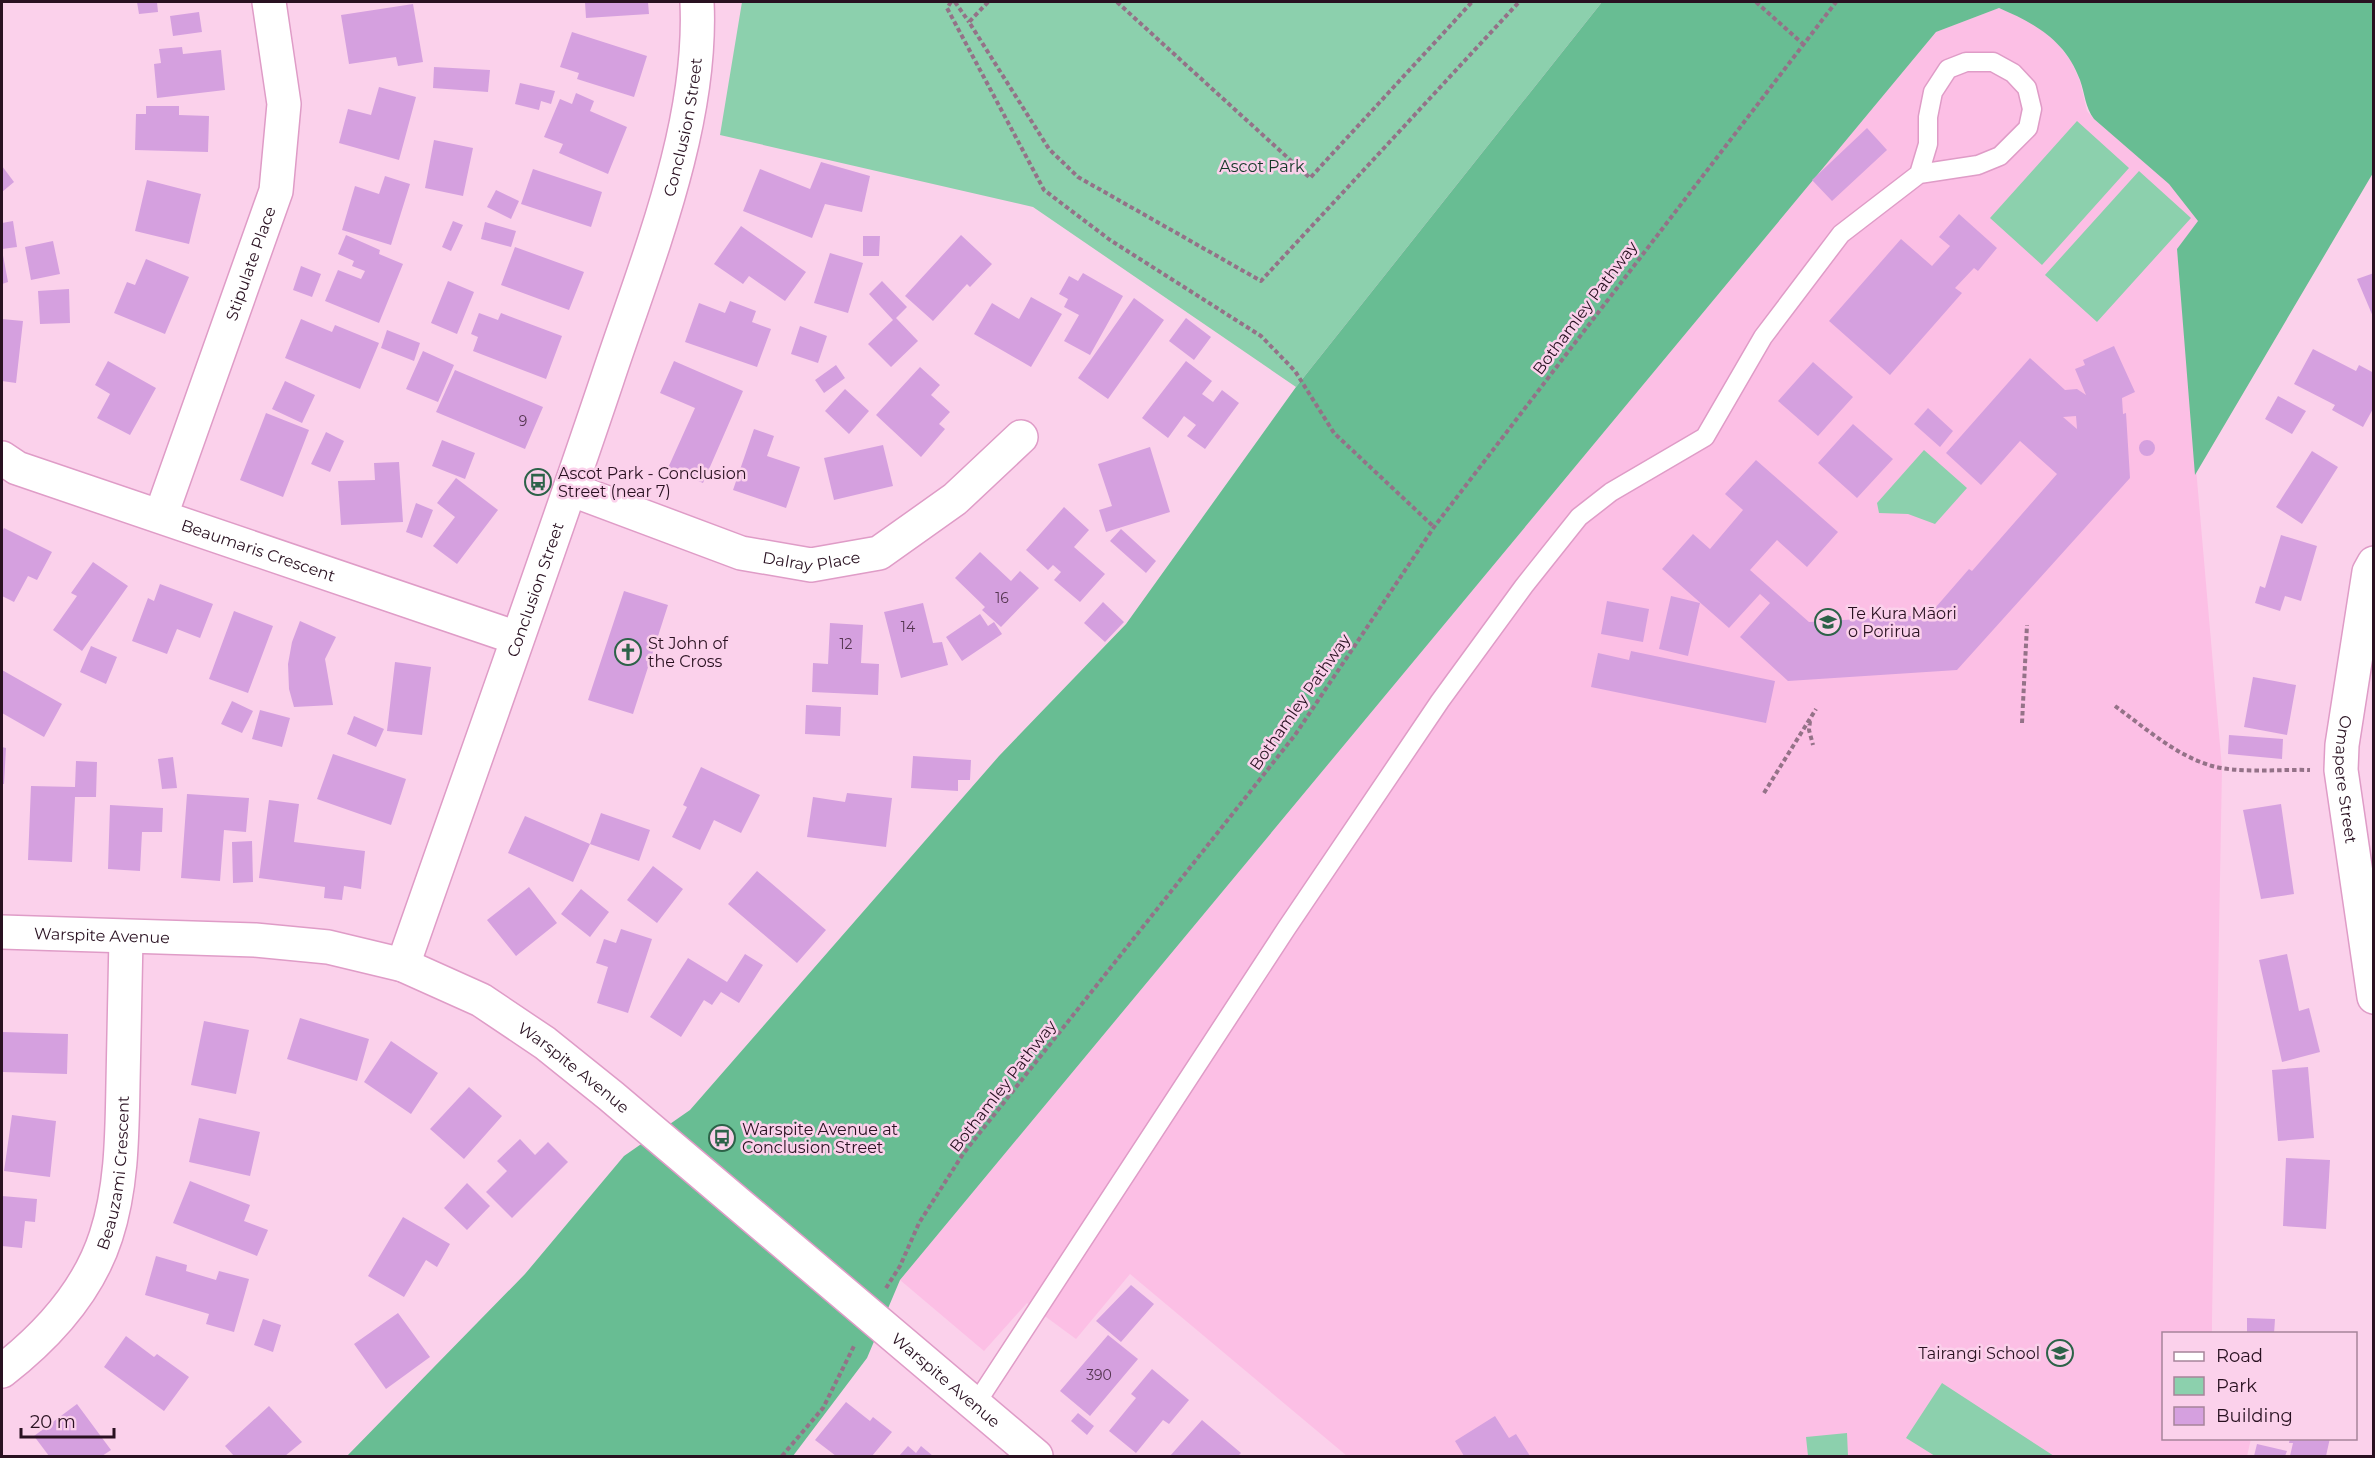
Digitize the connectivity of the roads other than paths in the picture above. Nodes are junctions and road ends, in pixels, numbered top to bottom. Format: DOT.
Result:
graph roads {
  1 [pos="269,2"];
  2 [pos="697,2"];
  3 [pos="1919,174"];
  4 [pos="1021,437"];
  5 [pos="2,458"];
  6 [pos="570,489"];
  7 [pos="161,515"];
  8 [pos="2373,563"];
  9 [pos="517,638"];
  10 [pos="2,933"];
  11 [pos="126,937"];
  12 [pos="403,965"];
  13 [pos="2373,997"];
  14 [pos="2,1371"];
  15 [pos="975,1406"];
  16 [pos="1036,1456"];
  1 -- 7 [label="street, Stipulate Place"];
  2 -- 6 [label="street, Conclusion Street"];
  3 -- 3 [label="lane"];
  3 -- 15 [label="lane"];
  4 -- 6 [label="street, Dalray Place"];
  5 -- 7 [label="street, Beaumaris Crescent"];
  6 -- 9 [label="street, Conclusion Street"];
  7 -- 9 [label="street, Beaumaris Crescent"];
  8 -- 13 [label="street, Omapere Street"];
  9 -- 12 [label="street, Conclusion Street"];
  10 -- 11 [label="street, Warspite Avenue"];
  11 -- 12 [label="street, Warspite Avenue"];
  11 -- 14 [label="street, Beauzami Crescent"];
  12 -- 15 [label="street, Warspite Avenue"];
  15 -- 16 [label="street, Warspite Avenue"];
}
